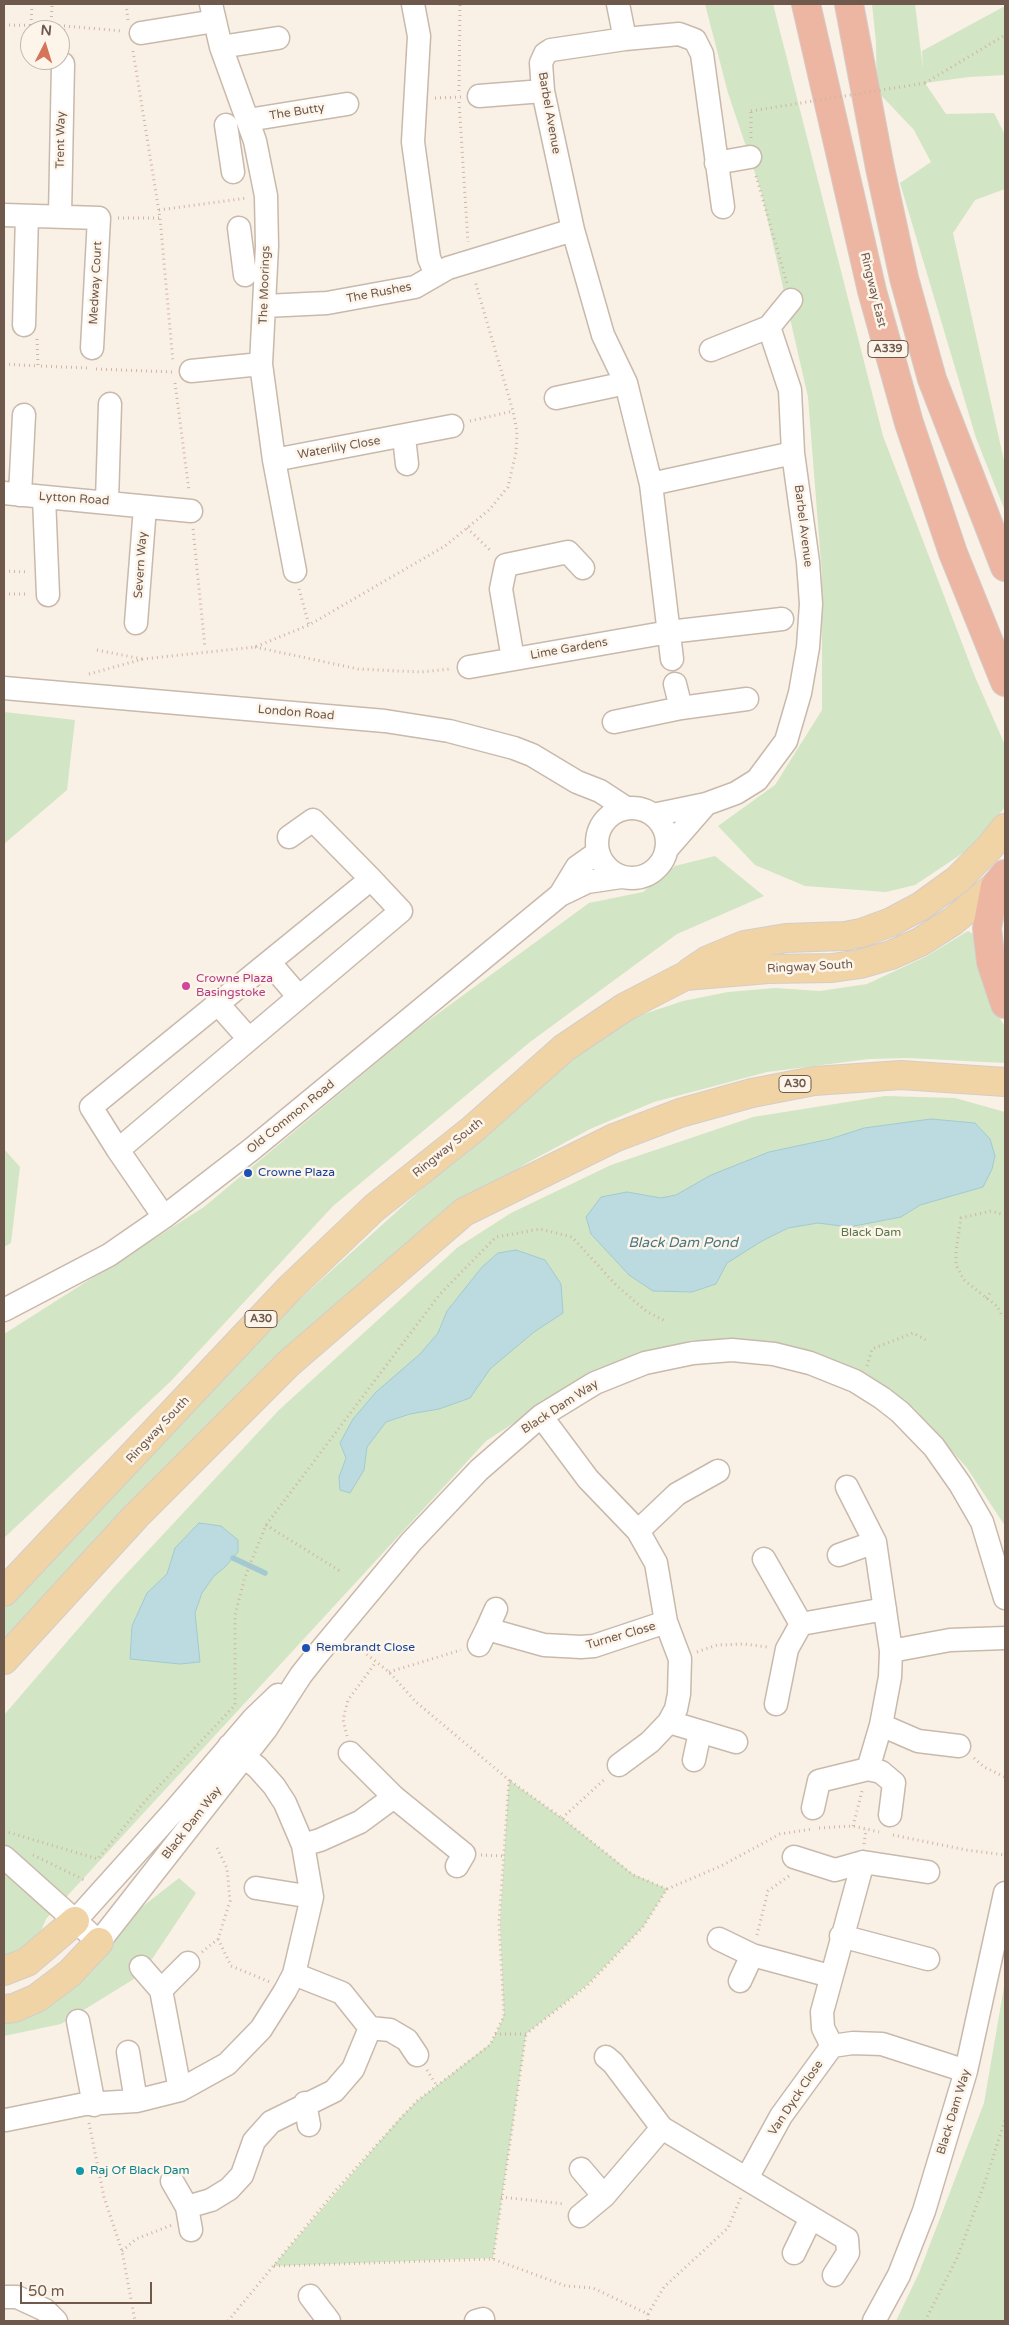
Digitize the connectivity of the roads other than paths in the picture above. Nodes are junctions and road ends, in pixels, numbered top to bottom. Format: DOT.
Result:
graph roads {
  1 [pos="413,4"];
  2 [pos="618,4"];
  3 [pos="805,4"];
  4 [pos="849,4"];
  5 [pos="213,12"];
  6 [pos="136,32"];
  7 [pos="278,38"];
  8 [pos="624,39"];
  9 [pos="221,46"];
  10 [pos="63,70"];
  11 [pos="543,91"];
  12 [pos="479,96"];
  13 [pos="347,104"];
  14 [pos="248,120"];
  15 [pos="226,125"];
  16 [pos="255,141"];
  17 [pos="750,157"];
  18 [pos="716,164"];
  19 [pos="722,207"];
  20 [pos="4,215"];
  21 [pos="60,215"];
  22 [pos="27,216"];
  23 [pos="239,228"];
  24 [pos="573,230"];
  25 [pos="267,246"];
  26 [pos="242,251"];
  27 [pos="245,275"];
  28 [pos="436,275"];
  29 [pos="791,300"];
  30 [pos="265,306"];
  31 [pos="24,325"];
  32 [pos="769,328"];
  33 [pos="92,348"];
  34 [pos="711,350"];
  35 [pos="261,364"];
  36 [pos="191,371"];
  37 [pos="626,383"];
  38 [pos="556,398"];
  39 [pos="110,404"];
  40 [pos="24,416"];
  41 [pos="452,426"];
  42 [pos="404,436"];
  43 [pos="793,453"];
  44 [pos="274,460"];
  45 [pos="407,464"];
  46 [pos="651,484"];
  47 [pos="12,494"];
  48 [pos="44,497"];
  49 [pos="107,502"];
  50 [pos="145,506"];
  51 [pos="191,512"];
  52 [pos="1005,567"];
  53 [pos="584,568"];
  54 [pos="295,571"];
  55 [pos="48,595"];
  56 [pos="782,619"];
  57 [pos="136,623"];
  58 [pos="669,632"];
  59 [pos="513,659"];
  60 [pos="672,659"];
  61 [pos="469,667"];
  62 [pos="1005,682"];
  63 [pos="675,684"];
  64 [pos="4,688"];
  65 [pos="747,699"];
  66 [pos="681,708"];
  67 [pos="614,722"];
  68 [pos="577,782"];
  69 [pos="706,804"];
  70 [pos="626,808"];
  71 [pos="653,815"];
  72 [pos="1005,828"];
  73 [pos="289,837"];
  74 [pos="598,842"];
  75 [pos="666,850"];
  76 [pos="621,876"];
  77 [pos="371,879"];
  78 [pos="1000,880"];
  79 [pos="560,895"];
  80 [pos="270,962"];
  81 [pos="685,976"];
  82 [pos="299,997"];
  83 [pos="218,1004"];
  84 [pos="1005,1004"];
  85 [pos="249,1039"];
  86 [pos="1005,1082"];
  87 [pos="118,1150"];
  88 [pos="164,1217"];
  89 [pos="4,1310"];
  90 [pos="542,1416"];
  91 [pos="125,1465"];
  92 [pos="718,1471"];
  93 [pos="847,1487"];
  94 [pos="136,1516"];
  95 [pos="638,1531"];
  96 [pos="875,1542"];
  97 [pos="839,1555"];
  98 [pos="764,1559"];
  99 [pos="4,1570"];
  100 [pos="4,1592"];
  101 [pos="1005,1598"];
  102 [pos="886,1609"];
  103 [pos="666,1622"];
  104 [pos="801,1624"];
  105 [pos="487,1627"];
  106 [pos="1005,1638"];
  107 [pos="892,1651"];
  108 [pos="4,1660"];
  109 [pos="4,1680"];
  110 [pos="776,1704"];
  111 [pos="669,1722"];
  112 [pos="881,1725"];
  113 [pos="700,1732"];
  114 [pos="736,1742"];
  115 [pos="959,1746"];
  116 [pos="236,1751"];
  117 [pos="350,1753"];
  118 [pos="694,1760"];
  119 [pos="619,1765"];
  120 [pos="868,1769"];
  121 [pos="394,1797"];
  122 [pos="813,1808"];
  123 [pos="890,1815"];
  124 [pos="303,1845"];
  125 [pos="4,1857"];
  126 [pos="863,1862"];
  127 [pos="458,1866"];
  128 [pos="795,1866"];
  129 [pos="928,1872"];
  130 [pos="256,1888"];
  131 [pos="1005,1893"];
  132 [pos="312,1897"];
  133 [pos="75,1921"];
  134 [pos="841,1936"];
  135 [pos="718,1939"];
  136 [pos="99,1942"];
  137 [pos="752,1955"];
  138 [pos="928,1959"];
  139 [pos="188,1963"];
  140 [pos="141,1966"];
  141 [pos="4,1972"];
  142 [pos="830,1976"];
  143 [pos="740,1981"];
  144 [pos="290,1983"];
  145 [pos="161,1990"];
  146 [pos="4,2009"];
  147 [pos="78,2021"];
  148 [pos="370,2028"];
  149 [pos="832,2046"];
  150 [pos="128,2052"];
  151 [pos="417,2055"];
  152 [pos="613,2058"];
  153 [pos="966,2071"];
  154 [pos="180,2090"];
  155 [pos="136,2101"];
  156 [pos="305,2103"];
  157 [pos="89,2104"];
  158 [pos="6,2120"];
  159 [pos="310,2125"];
  160 [pos="662,2128"];
  161 [pos="582,2169"];
  162 [pos="748,2178"];
  163 [pos="172,2181"];
  164 [pos="604,2196"];
  165 [pos="580,2216"];
  166 [pos="811,2218"];
  167 [pos="794,2253"];
  168 [pos="834,2275"];
  169 [pos="310,2296"];
  170 [pos="4,2297"];
  171 [pos="56,2321"];
  172 [pos="329,2321"];
  173 [pos="874,2321"];
  1 -- 28 [label="street"];
  2 -- 8 [label="street"];
  3 -- 62 [label="highway, Ringway East / A339"];
  4 -- 52 [label="highway, A339"];
  5 -- 6 [label="street"];
  5 -- 9 [label="street, The Moorings"];
  7 -- 9 [label="street"];
  8 -- 11 [label="street, Barbel Avenue"];
  8 -- 18 [label="street, Barbel Avenue"];
  9 -- 14 [label="street, The Moorings"];
  10 -- 21 [label="street, Trent Way"];
  11 -- 12 [label="street"];
  11 -- 24 [label="street, Barbel Avenue"];
  13 -- 14 [label="street, The Butty"];
  14 -- 16 [label="street, The Moorings"];
  15 -- 16 [label="street"];
  16 -- 25 [label="street, The Moorings"];
  17 -- 18 [label="street"];
  18 -- 19 [label="street, Barbel Avenue"];
  20 -- 22 [label="street"];
  21 -- 22 [label="street"];
  21 -- 33 [label="street, Medway Court"];
  22 -- 31 [label="street"];
  23 -- 26 [label="street"];
  24 -- 28 [label="street, The Rushes"];
  24 -- 37 [label="street, Barbel Avenue"];
  25 -- 26 [label="street"];
  25 -- 30 [label="street, The Moorings"];
  26 -- 27 [label="street"];
  28 -- 30 [label="street, The Rushes"];
  29 -- 32 [label="street"];
  30 -- 35 [label="street, The Moorings"];
  32 -- 34 [label="street"];
  32 -- 43 [label="street, Barbel Avenue"];
  35 -- 36 [label="street"];
  35 -- 44 [label="street, The Moorings"];
  37 -- 38 [label="street"];
  37 -- 46 [label="street, Barbel Avenue"];
  39 -- 49 [label="street"];
  40 -- 47 [label="street"];
  41 -- 42 [label="street, Waterlily Close"];
  42 -- 44 [label="street, Waterlily Close"];
  42 -- 45 [label="street"];
  43 -- 46 [label="street"];
  43 -- 69 [label="street, Barbel Avenue"];
  44 -- 54 [label="street, The Moorings"];
  46 -- 58 [label="street"];
  47 -- 48 [label="street, Lytton Road"];
  48 -- 49 [label="street, Lytton Road"];
  48 -- 55 [label="street"];
  49 -- 50 [label="street, Lytton Road"];
  50 -- 51 [label="street, Lytton Road"];
  50 -- 57 [label="street, Severn Way"];
  53 -- 59 [label="street"];
  56 -- 58 [label="street, Lime Gardens"];
  58 -- 59 [label="street, Lime Gardens"];
  58 -- 60 [label="street"];
  59 -- 61 [label="street, Lime Gardens"];
  63 -- 66 [label="street"];
  64 -- 68 [label="street, London Road"];
  65 -- 66 [label="street"];
  66 -- 67 [label="street"];
  68 -- 70 [label="street, London Road"];
  68 -- 74 [label="street, London Road"];
  69 -- 71 [label="street, Barbel Avenue"];
  69 -- 75 [label="street, Barbel Avenue"];
  70 -- 71 [label="street"];
  70 -- 74 [label="street"];
  71 -- 75 [label="street"];
  72 -- 81 [label="main road"];
  73 -- 77 [label="street"];
  74 -- 76 [label="street"];
  74 -- 79 [label="street, Old Common Road"];
  75 -- 76 [label="street"];
  76 -- 79 [label="street, Old Common Road"];
  77 -- 80 [label="street"];
  77 -- 82 [label="street"];
  78 -- 81 [label="main road, Ringway South / A30"];
  78 -- 84 [label="highway"];
  79 -- 88 [label="street, Old Common Road"];
  80 -- 82 [label="street"];
  80 -- 83 [label="street"];
  81 -- 91 [label="main road, Ringway South / A30"];
  82 -- 85 [label="street"];
  83 -- 85 [label="street"];
  83 -- 87 [label="street"];
  85 -- 87 [label="street"];
  86 -- 94 [label="main road, A30"];
  87 -- 88 [label="street"];
  88 -- 89 [label="street, Old Common Road"];
  90 -- 95 [label="street, Turner Close"];
  90 -- 101 [label="street, Black Dam Way"];
  90 -- 116 [label="street, Black Dam Way"];
  91 -- 99 [label="main road"];
  91 -- 100 [label="main road, Ringway South / A30"];
  92 -- 95 [label="street"];
  93 -- 96 [label="street"];
  94 -- 108 [label="main road, A30"];
  94 -- 109 [label="main road"];
  95 -- 103 [label="street, Turner Close"];
  96 -- 97 [label="street"];
  96 -- 102 [label="street"];
  98 -- 104 [label="street"];
  102 -- 104 [label="street"];
  102 -- 107 [label="street"];
  103 -- 105 [label="street, Turner Close"];
  103 -- 111 [label="street, Turner Close"];
  104 -- 110 [label="street"];
  106 -- 107 [label="street"];
  107 -- 112 [label="street"];
  111 -- 113 [label="street"];
  111 -- 119 [label="street, Turner Close"];
  112 -- 115 [label="street"];
  112 -- 120 [label="street"];
  113 -- 114 [label="street"];
  113 -- 118 [label="street"];
  116 -- 124 [label="street"];
  116 -- 133 [label="street, Black Dam Way"];
  116 -- 136 [label="street, Black Dam Way"];
  117 -- 121 [label="street"];
  120 -- 122 [label="street"];
  120 -- 123 [label="street"];
  121 -- 124 [label="street"];
  121 -- 127 [label="street"];
  124 -- 132 [label="street"];
  125 -- 133 [label="street"];
  126 -- 128 [label="street"];
  126 -- 129 [label="street"];
  126 -- 134 [label="street"];
  130 -- 132 [label="street"];
  131 -- 153 [label="street, Black Dam Way"];
  132 -- 144 [label="street"];
  133 -- 136 [label="street"];
  133 -- 141 [label="main road"];
  134 -- 138 [label="street"];
  134 -- 142 [label="street"];
  135 -- 137 [label="street"];
  136 -- 146 [label="main road"];
  137 -- 142 [label="street"];
  137 -- 143 [label="street"];
  139 -- 145 [label="street"];
  140 -- 145 [label="street"];
  142 -- 149 [label="street"];
  144 -- 148 [label="street"];
  144 -- 154 [label="street"];
  145 -- 154 [label="street"];
  147 -- 157 [label="street"];
  148 -- 151 [label="street"];
  148 -- 156 [label="street"];
  149 -- 153 [label="street"];
  149 -- 162 [label="street, Van Dyck Close"];
  150 -- 155 [label="street"];
  152 -- 160 [label="street"];
  153 -- 173 [label="street, Black Dam Way"];
  154 -- 155 [label="street"];
  155 -- 157 [label="street"];
  156 -- 159 [label="street"];
  156 -- 163 [label="street"];
  157 -- 158 [label="street"];
  160 -- 162 [label="street"];
  160 -- 164 [label="street"];
  161 -- 164 [label="street"];
  162 -- 166 [label="street"];
  164 -- 165 [label="street"];
  166 -- 167 [label="street"];
  166 -- 168 [label="street"];
  169 -- 172 [label="street"];
  170 -- 171 [label="street"];
}
